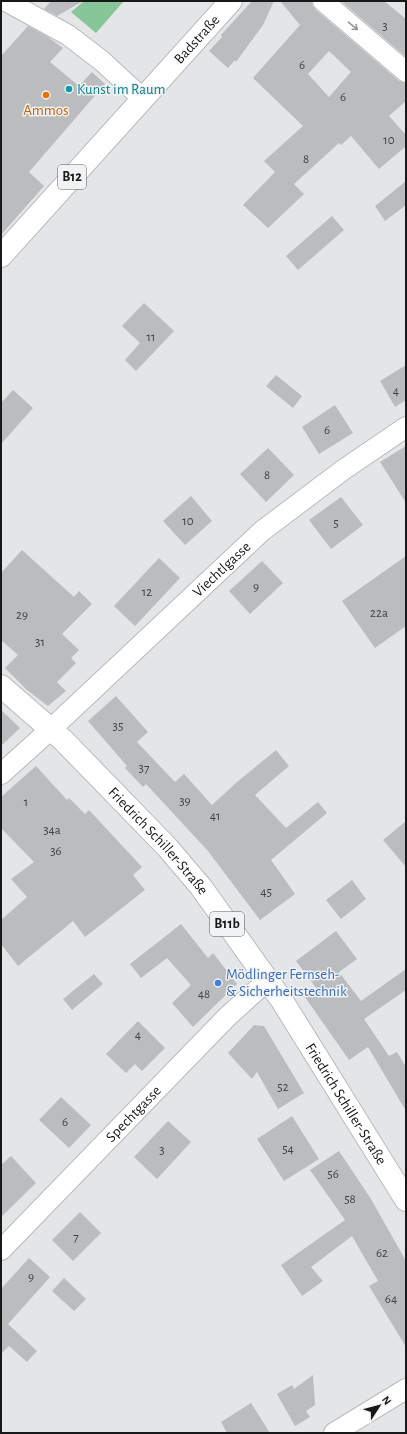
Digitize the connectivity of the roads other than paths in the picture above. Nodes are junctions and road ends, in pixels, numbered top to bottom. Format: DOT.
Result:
graph roads {
  1 [pos="6,1"];
  2 [pos="231,1"];
  3 [pos="323,1"];
  4 [pos="406,72"];
  5 [pos="143,99"];
  6 [pos="1,256"];
  7 [pos="406,427"];
  8 [pos="1,686"];
  9 [pos="51,729"];
  10 [pos="1,774"];
  11 [pos="268,980"];
  12 [pos="406,1200"];
  13 [pos="1,1250"];
  14 [pos="406,1389"];
  15 [pos="334,1433"];
  1 -- 5 [label="street"];
  2 -- 5 [label="main road, Badstraße / B12"];
  3 -- 4 [label="street, one-way"];
  5 -- 6 [label="main road, Badstraße / B12"];
  7 -- 9 [label="street, Viechtlgasse"];
  8 -- 9 [label="main road, Friedrich Schiller-Straße / B11b"];
  9 -- 10 [label="street, Viechtlgasse"];
  9 -- 11 [label="main road, Friedrich Schiller-Straße / B11b"];
  11 -- 12 [label="main road, Friedrich Schiller-Straße / B11b"];
  11 -- 13 [label="street, Spechtgasse"];
  14 -- 15 [label="street"];
}
